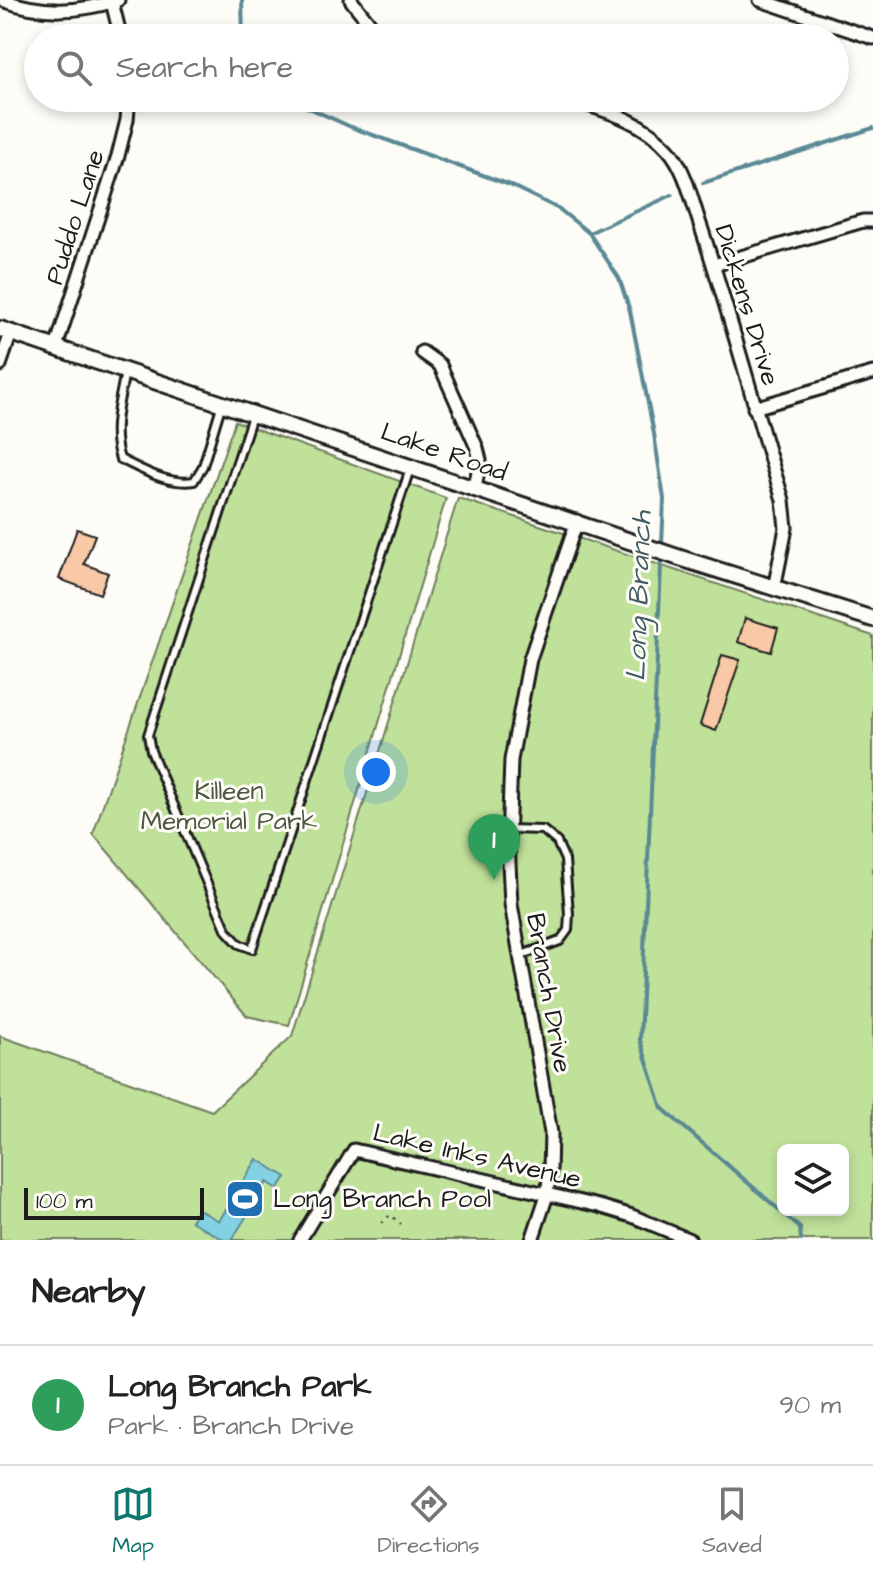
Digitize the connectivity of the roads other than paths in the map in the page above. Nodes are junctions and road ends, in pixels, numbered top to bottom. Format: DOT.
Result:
graph roads {
  1 [pos="2,0"];
  2 [pos="351,0"];
  3 [pos="760,0"];
  4 [pos="115,1"];
  5 [pos="119,24"];
  6 [pos="370,24"];
  7 [pos="831,24"];
  8 [pos="849,30"];
  9 [pos="873,38"];
  10 [pos="128,112"];
  11 [pos="607,112"];
  12 [pos="873,221"];
  13 [pos="714,265"];
  14 [pos="5,331"];
  15 [pos="56,347"];
  16 [pos="422,352"];
  17 [pos="0,365"];
  18 [pos="125,371"];
  19 [pos="873,373"];
  20 [pos="222,403"];
  21 [pos="754,408"];
  22 [pos="253,412"];
  23 [pos="410,466"];
  24 [pos="475,488"];
  25 [pos="577,521"];
  26 [pos="774,589"];
  27 [pos="873,619"];
  28 [pos="508,829"];
  29 [pos="519,956"];
  30 [pos="547,1195"];
  31 [pos="300,1240"];
  32 [pos="532,1240"];
  33 [pos="690,1240"];
  1 -- 4 [label="street"];
  2 -- 6 [label="street"];
  3 -- 7 [label="street"];
  4 -- 5 [label="street"];
  8 -- 9 [label="street"];
  10 -- 15 [label="street, Puddo Lane"];
  11 -- 13 [label="street, Dickens Drive"];
  12 -- 13 [label="street"];
  13 -- 21 [label="street, Dickens Drive"];
  14 -- 15 [label="street, Lake Road"];
  14 -- 17 [label="street"];
  15 -- 18 [label="street, Lake Road"];
  16 -- 24 [label="street"];
  18 -- 20 [label="street, Lake Road"];
  18 -- 20 [label="lane"];
  19 -- 21 [label="street"];
  20 -- 22 [label="street, Lake Road"];
  21 -- 26 [label="street, Dickens Drive"];
  22 -- 23 [label="street, Lake Road"];
  22 -- 23 [label="lane"];
  23 -- 24 [label="street, Lake Road"];
  24 -- 25 [label="street, Lake Road"];
  25 -- 26 [label="street, Lake Road"];
  25 -- 28 [label="street, Branch Drive"];
  26 -- 27 [label="street, Lake Road"];
  28 -- 29 [label="street, Branch Drive"];
  28 -- 29 [label="lane"];
  29 -- 30 [label="street, Branch Drive"];
  30 -- 31 [label="street, Lake Inks Avenue"];
  30 -- 32 [label="street, Branch Drive"];
  30 -- 33 [label="street, Lake Inks Avenue"];
}
